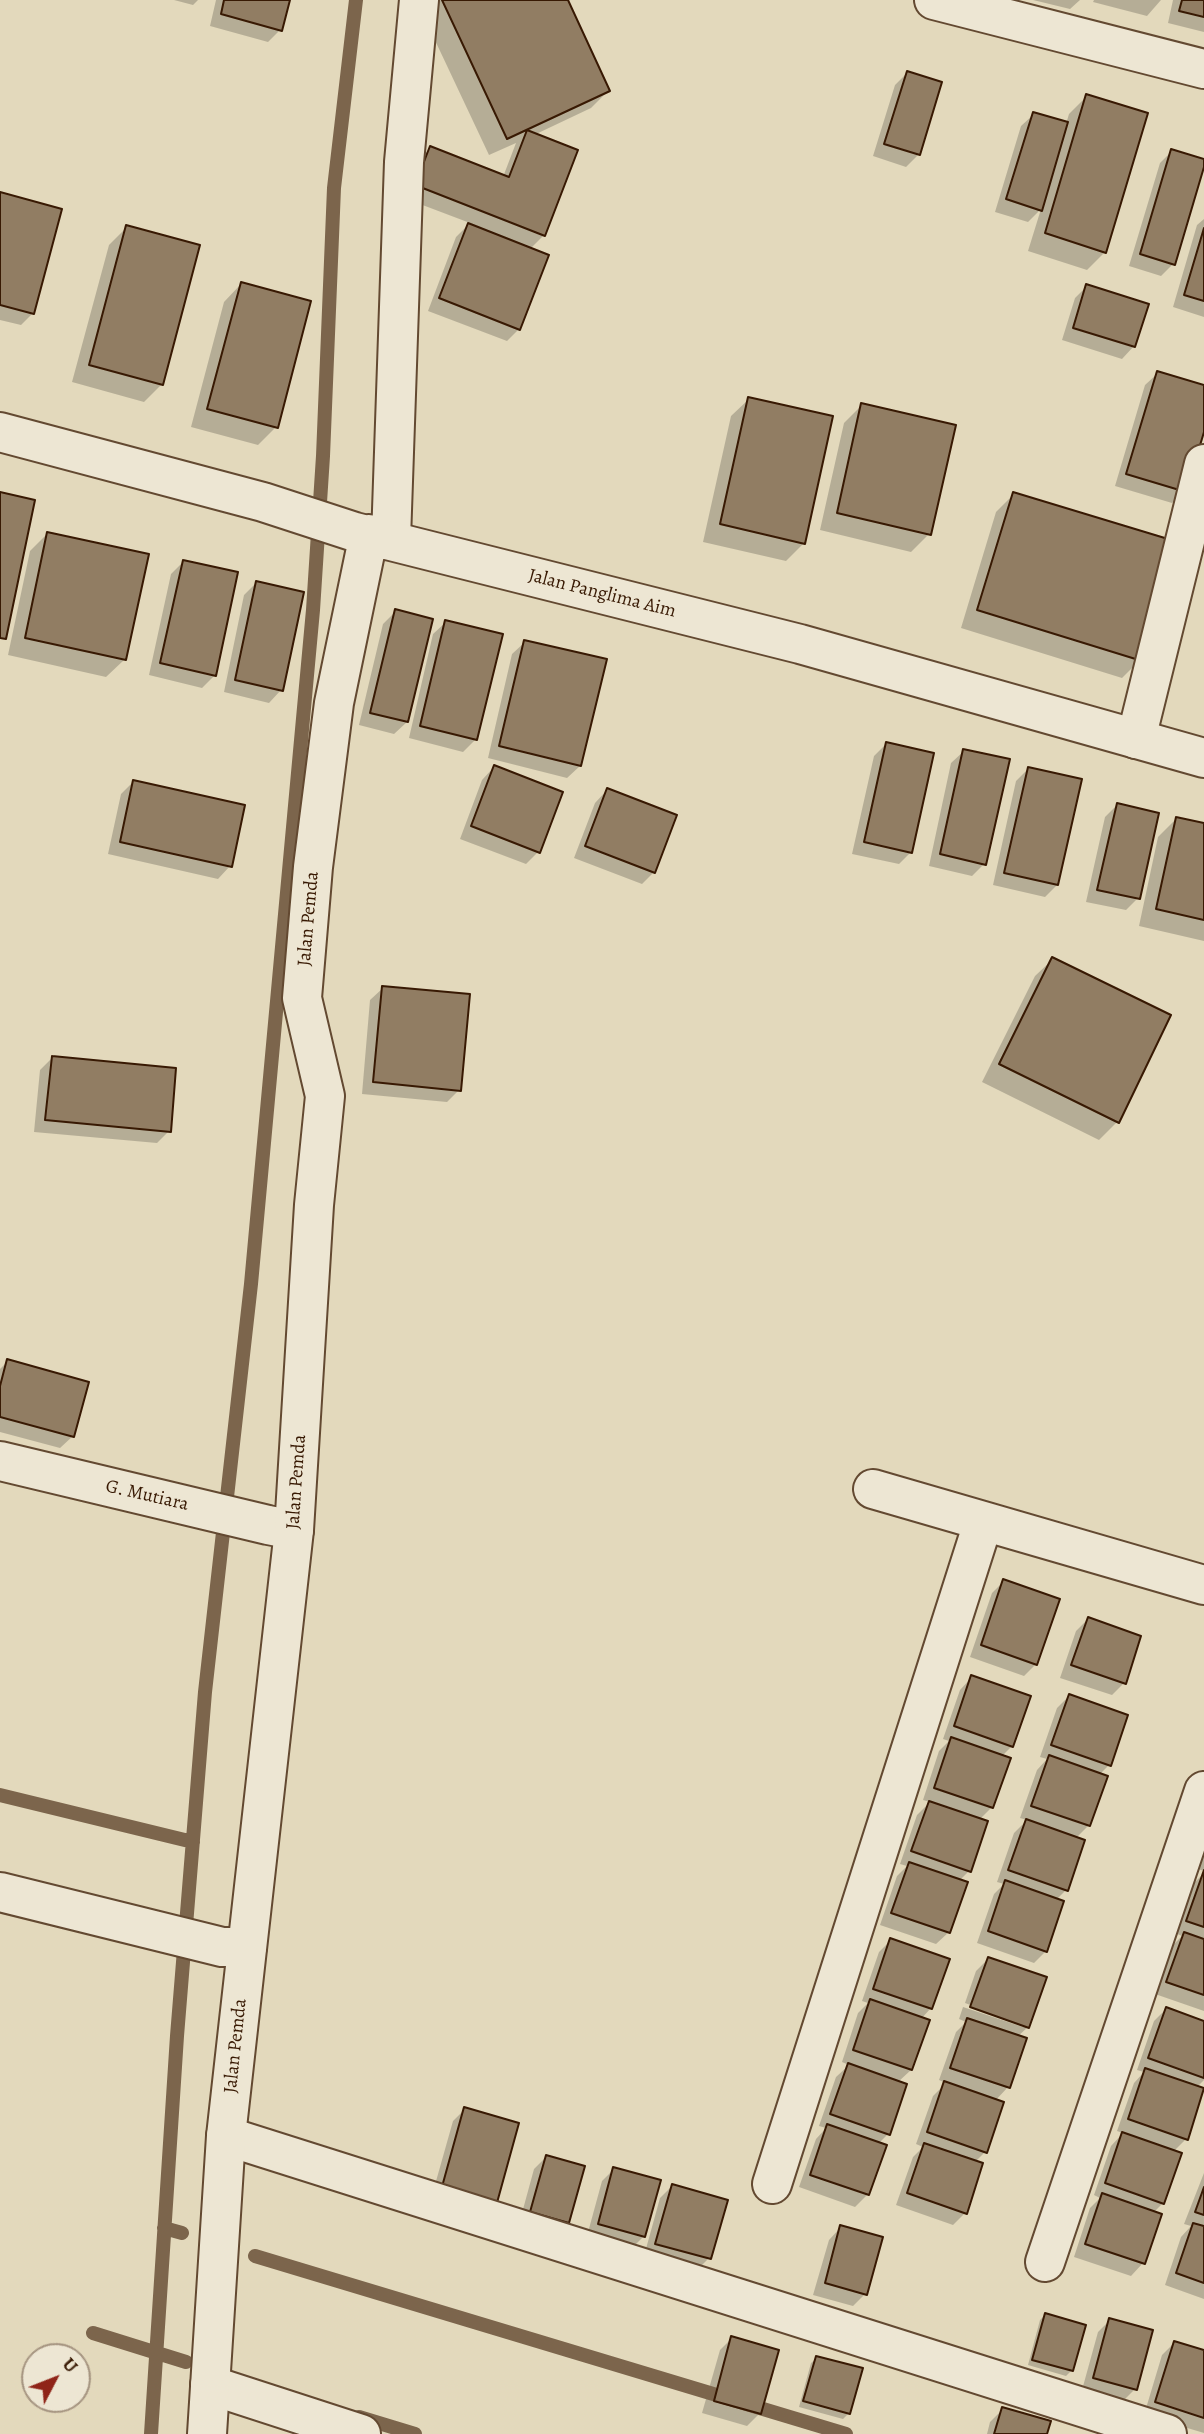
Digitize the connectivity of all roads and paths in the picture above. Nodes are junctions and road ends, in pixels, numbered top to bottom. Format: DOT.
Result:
graph roads {
  1 [pos="419,0"];
  2 [pos="934,0"];
  3 [pos="1204,69"];
  4 [pos="0,432"];
  5 [pos="1204,464"];
  6 [pos="372,535"];
  7 [pos="1136,739"];
  8 [pos="1204,758"];
  9 [pos="0,1461"];
  10 [pos="873,1489"];
  11 [pos="983,1523"];
  12 [pos="294,1530"];
  13 [pos="1204,1585"];
  14 [pos="1204,1791"];
  15 [pos="0,1892"];
  16 [pos="234,1947"];
  17 [pos="226,2136"];
  18 [pos="772,2184"];
  19 [pos="1045,2262"];
  20 [pos="210,2385"];
  21 [pos="207,2434"];
  22 [pos="361,2434"];
  23 [pos="1167,2434"];
  1 -- 6 [label="street, Jalan Pemda"];
  2 -- 3 [label="street"];
  4 -- 6 [label="street, Jalan Panglima Aim"];
  5 -- 7 [label="street"];
  6 -- 7 [label="street, Jalan Panglima Aim"];
  6 -- 12 [label="street, Jalan Pemda"];
  7 -- 8 [label="street, Jalan Panglima Aim"];
  9 -- 12 [label="street, G. Mutiara"];
  10 -- 11 [label="street"];
  11 -- 13 [label="street"];
  11 -- 18 [label="street"];
  12 -- 16 [label="street, Jalan Pemda"];
  14 -- 19 [label="street"];
  15 -- 16 [label="street"];
  16 -- 17 [label="street, Jalan Pemda"];
  17 -- 20 [label="street, Jalan Pemda"];
  17 -- 23 [label="street"];
  20 -- 21 [label="street, Jalan Pemda"];
  20 -- 22 [label="street"];
}
